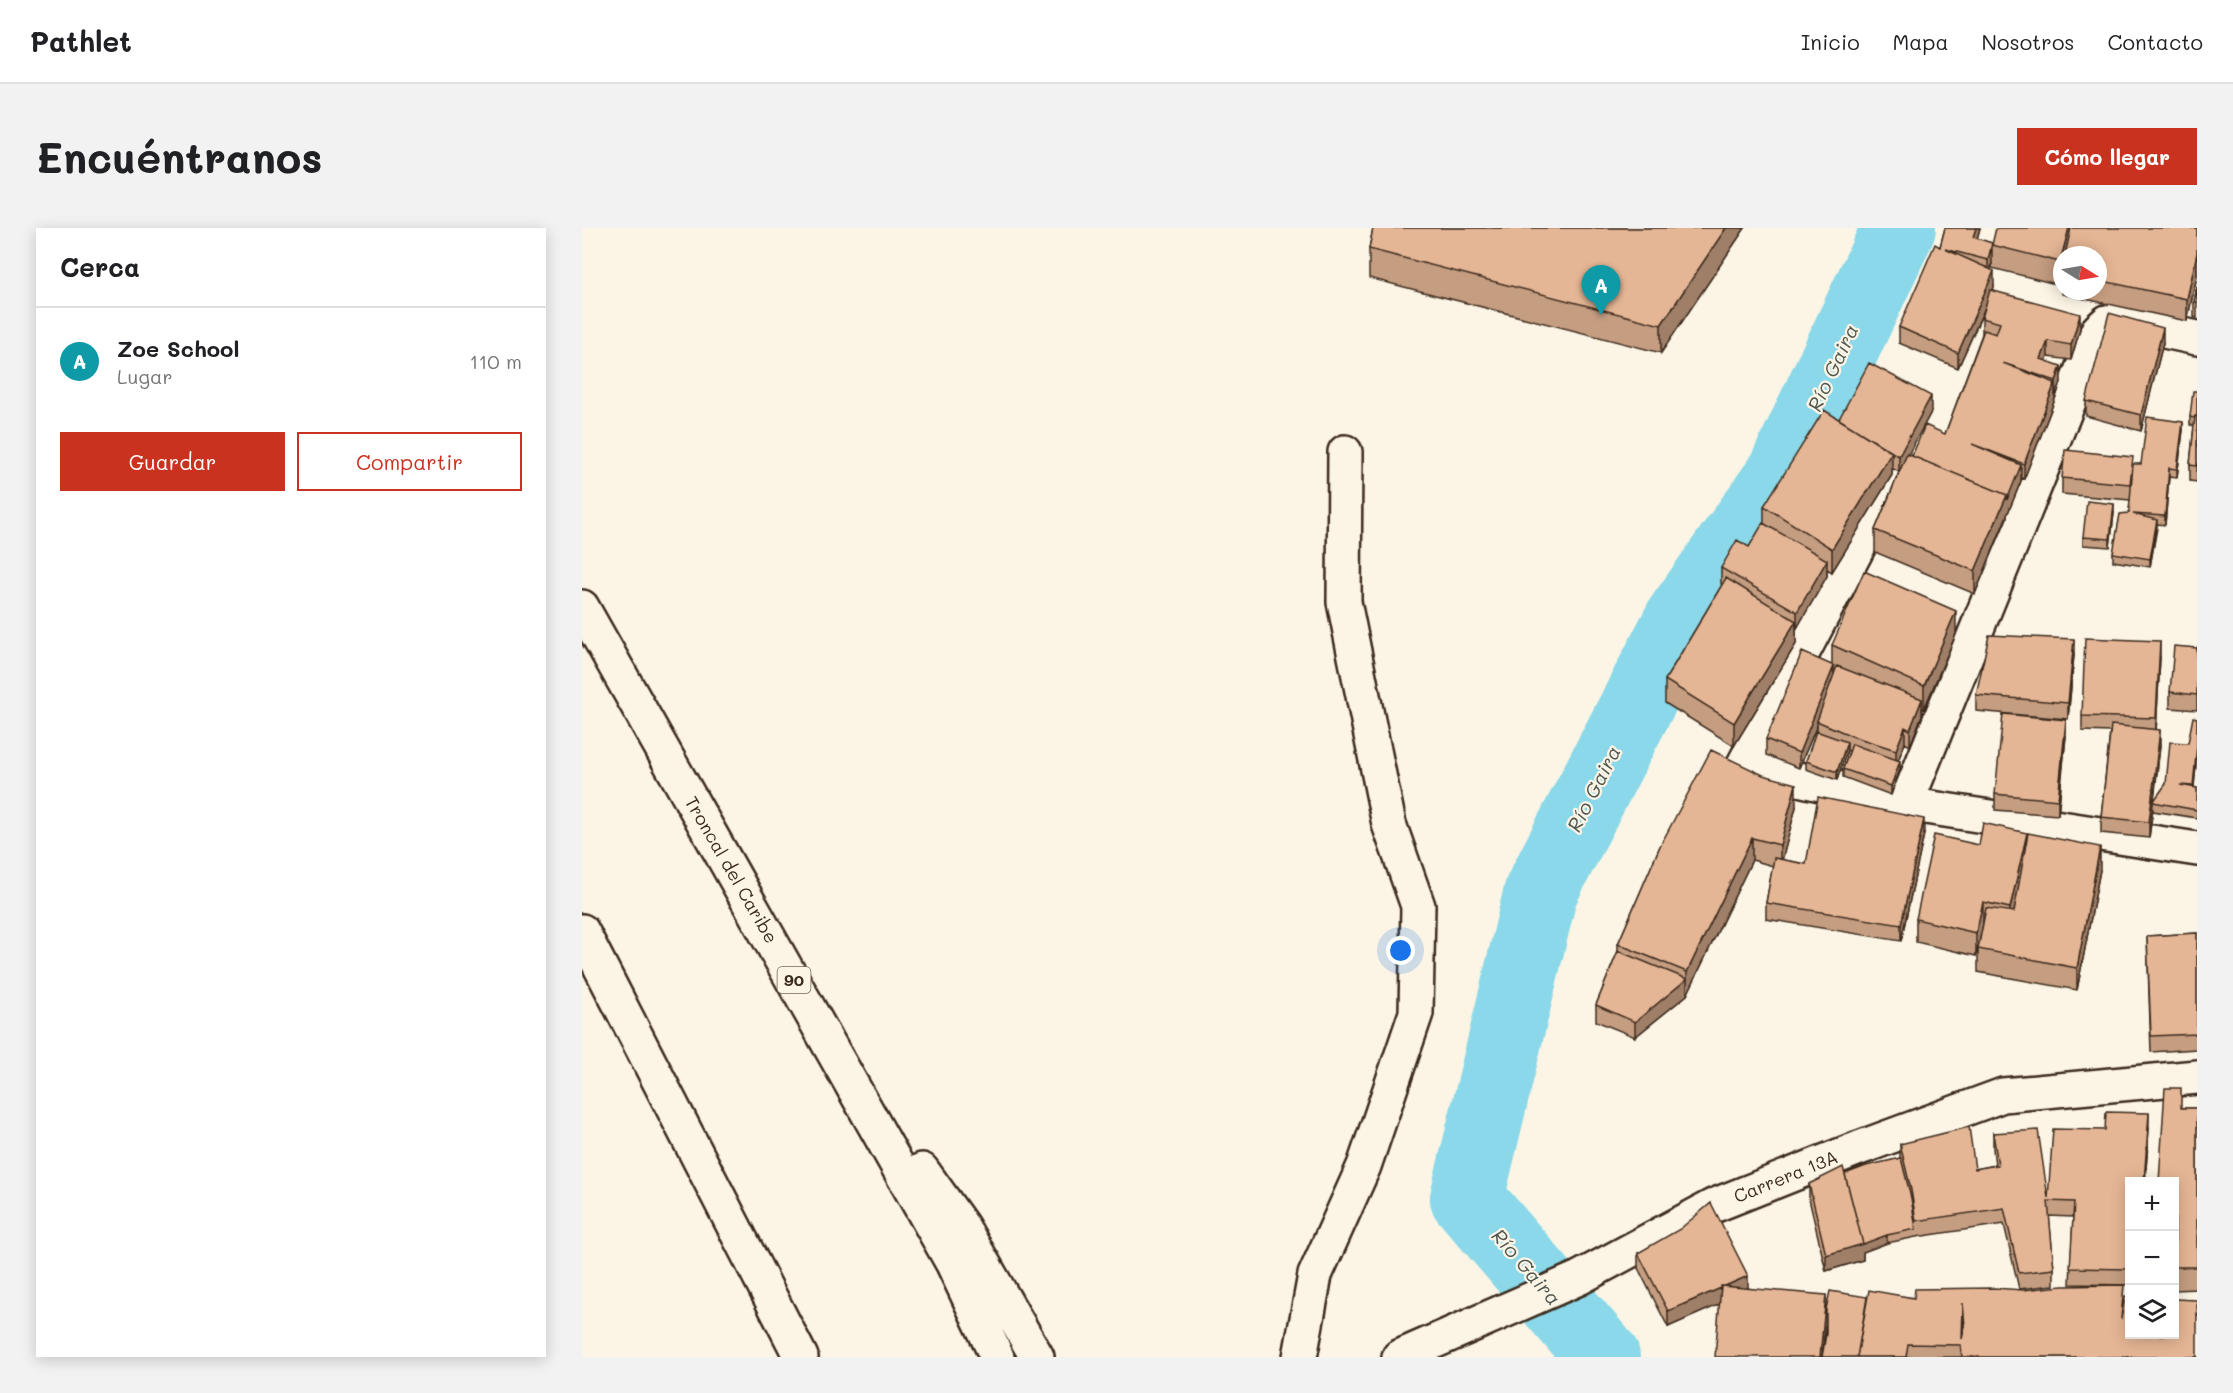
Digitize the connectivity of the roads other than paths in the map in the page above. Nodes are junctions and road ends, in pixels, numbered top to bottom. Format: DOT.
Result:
graph roads {
  1 [pos="2197,338"];
  2 [pos="1345,452"];
  3 [pos="1894,479"];
  4 [pos="1841,580"];
  5 [pos="1874,589"];
  6 [pos="582,607"];
  7 [pos="1949,610"];
  8 [pos="1981,620"];
  9 [pos="1906,804"];
  10 [pos="2197,849"];
  11 [pos="582,931"];
  12 [pos="824,1033"];
  13 [pos="2197,1077"];
  14 [pos="2179,1295"];
  15 [pos="2197,1297"];
  16 [pos="801,1357"];
  17 [pos="997,1357"];
  18 [pos="1037,1357"];
  19 [pos="1300,1357"];
  20 [pos="1399,1357"];
  1 -- 8 [label="main road"];
  2 -- 19 [label="main road"];
  3 -- 4 [label="main road"];
  4 -- 5 [label="main road"];
  4 -- 9 [label="main road"];
  6 -- 12 [label="main road, Troncal del Caribe / 90"];
  7 -- 8 [label="main road"];
  8 -- 9 [label="main road"];
  9 -- 10 [label="main road"];
  11 -- 16 [label="main road"];
  12 -- 17 [label="main road, Troncal del Caribe / 90"];
  12 -- 18 [label="main road"];
  13 -- 20 [label="main road, Carrera 13A"];
  14 -- 15 [label="main road"];
}
